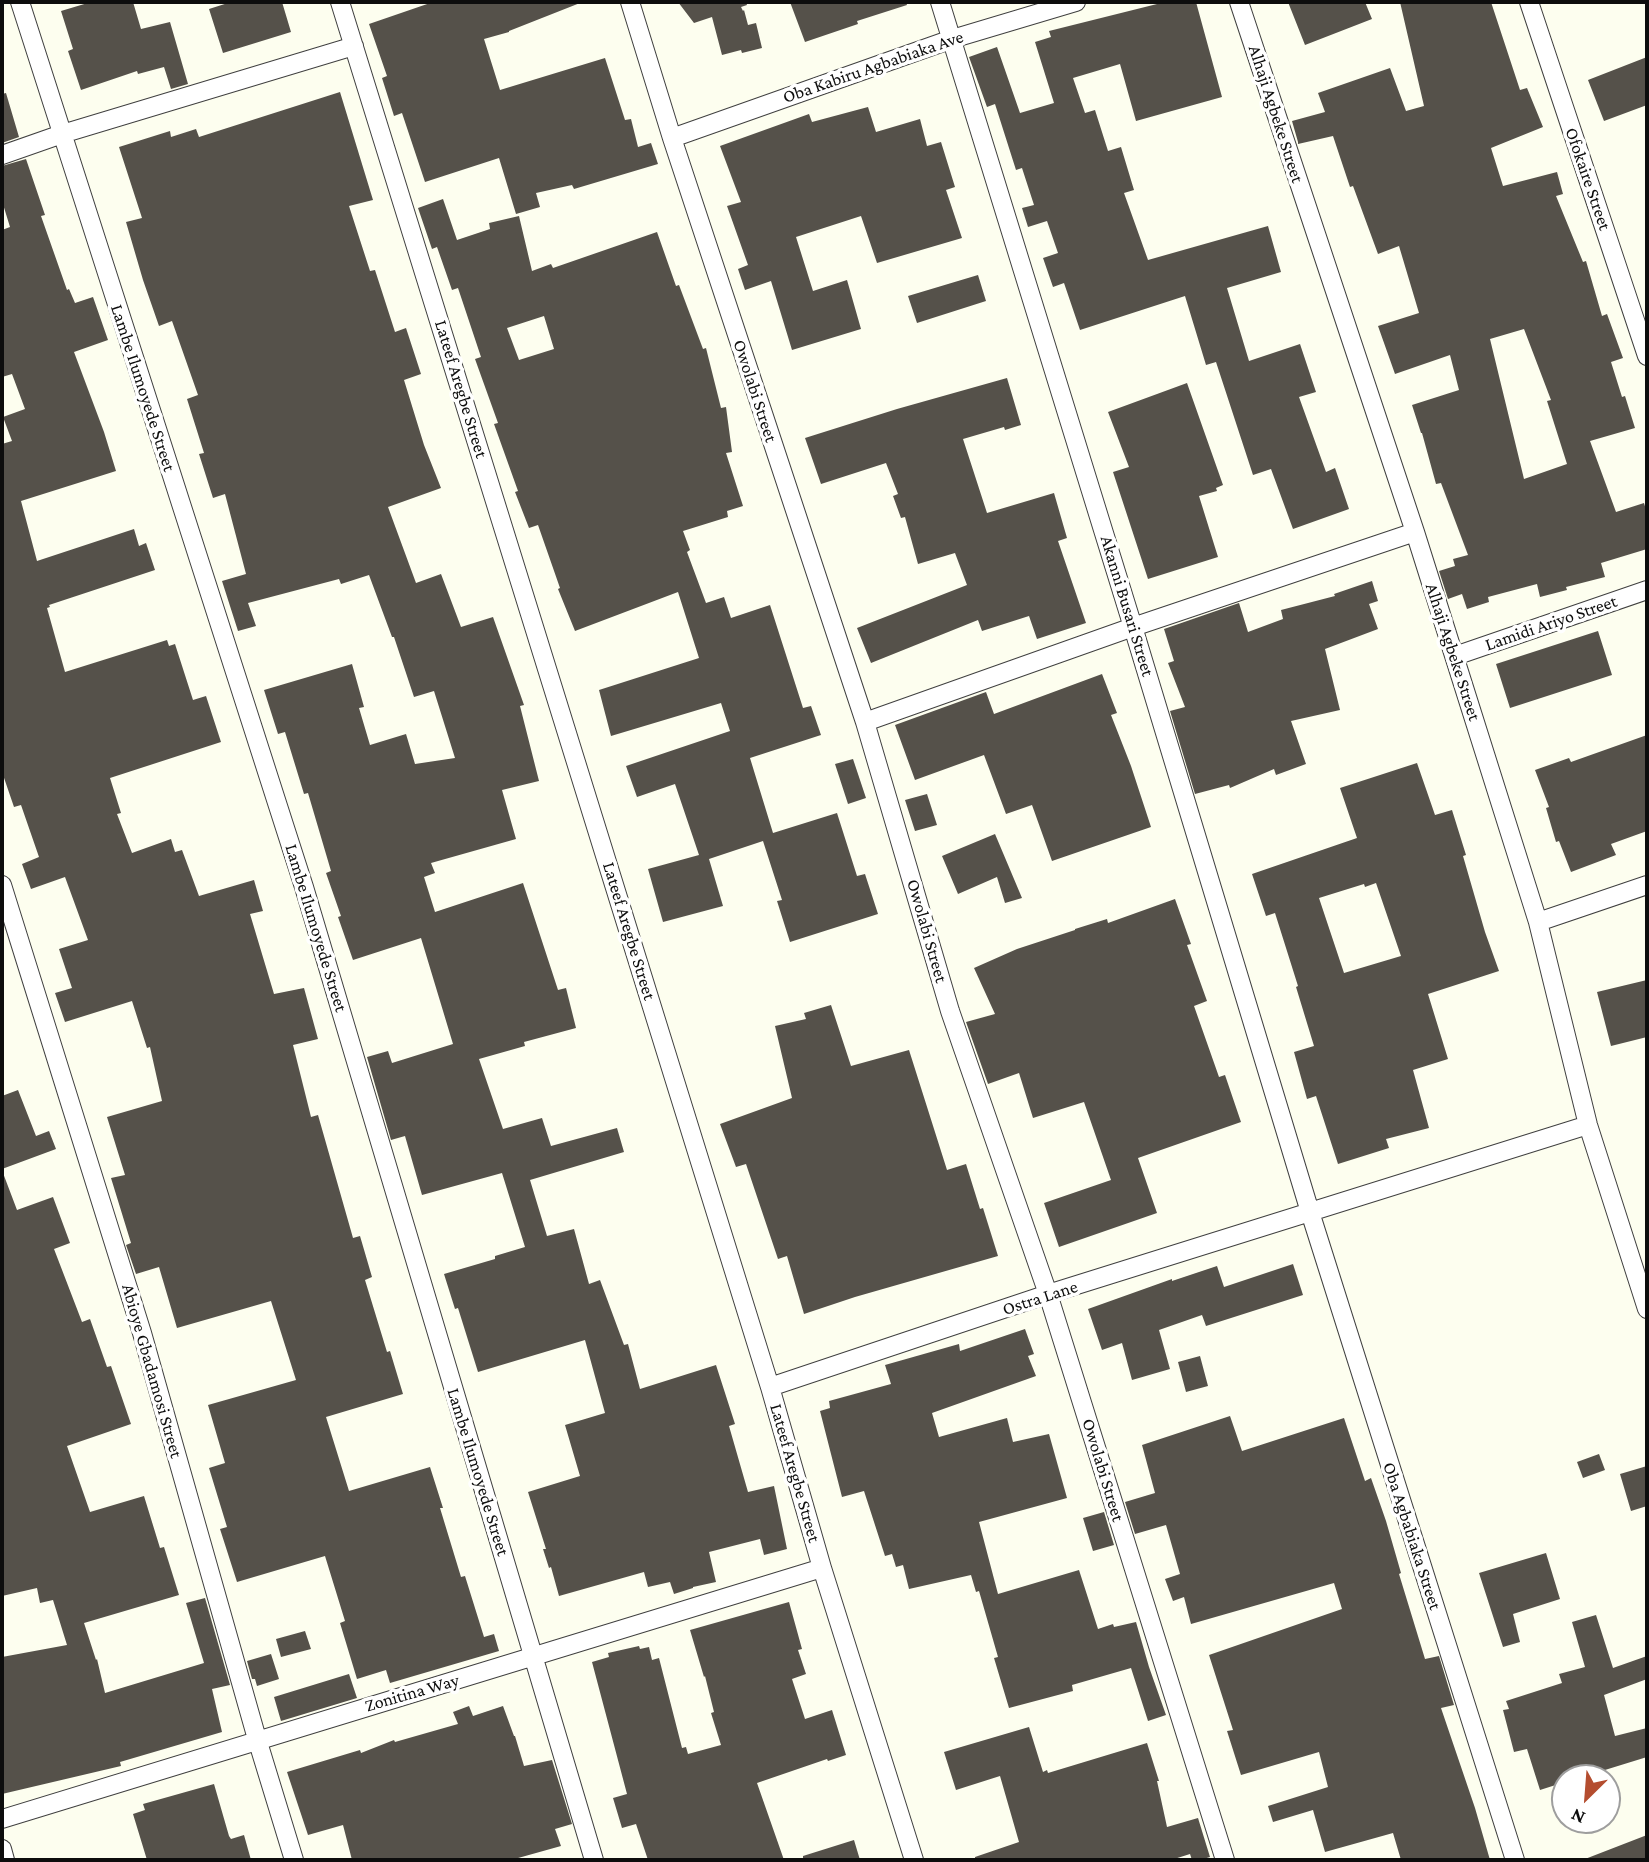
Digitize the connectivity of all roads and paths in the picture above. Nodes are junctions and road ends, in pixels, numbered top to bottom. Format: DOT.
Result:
graph roads {
  1 [pos="20,2"];
  2 [pos="340,2"];
  3 [pos="629,2"];
  4 [pos="940,2"];
  5 [pos="1076,2"];
  6 [pos="1239,2"];
  7 [pos="1529,2"];
  8 [pos="952,39"];
  9 [pos="354,46"];
  10 [pos="62,134"];
  11 [pos="672,138"];
  12 [pos="2,155"];
  13 [pos="1647,356"];
  14 [pos="1415,532"];
  15 [pos="1647,590"];
  16 [pos="1133,627"];
  17 [pos="1455,656"];
  18 [pos="865,722"];
  19 [pos="2,885"];
  20 [pos="1647,885"];
  21 [pos="1538,922"];
  22 [pos="1588,1125"];
  23 [pos="1310,1212"];
  24 [pos="1048,1294"];
  25 [pos="1647,1309"];
  26 [pos="771,1387"];
  27 [pos="822,1567"];
  28 [pos="533,1657"];
  29 [pos="257,1739"];
  30 [pos="2,1819"];
  31 [pos="2,1849"];
  32 [pos="5,1860"];
  33 [pos="295,1860"];
  34 [pos="594,1860"];
  35 [pos="914,1860"];
  36 [pos="1225,1860"];
  37 [pos="1515,1860"];
  1 -- 10 [label="street, Lambe Ilumoyede Street"];
  2 -- 9 [label="street, Lateef Aregbe Street"];
  3 -- 11 [label="street, Owolabi Street"];
  4 -- 8 [label="street, Akanni Busari Street"];
  5 -- 8 [label="street, Oba Kabiru Agbabiaka Ave"];
  6 -- 14 [label="street, Alhaji Agbeke Street"];
  7 -- 13 [label="street, Ofokaire Street"];
  8 -- 11 [label="street, Oba Kabiru Agbabiaka Ave"];
  8 -- 16 [label="street, Akanni Busari Street"];
  9 -- 10 [label="street"];
  9 -- 26 [label="street, Lateef Aregbe Street"];
  10 -- 12 [label="street"];
  10 -- 28 [label="street, Lambe Ilumoyede Street"];
  11 -- 18 [label="street, Owolabi Street"];
  14 -- 16 [label="street"];
  14 -- 17 [label="street, Alhaji Agbeke Street"];
  15 -- 17 [label="street, Lamidi Ariyo Street"];
  16 -- 18 [label="street"];
  16 -- 23 [label="street, Akanni Busari Street"];
  17 -- 21 [label="street, Alhaji Agbeke Street"];
  18 -- 24 [label="street, Owolabi Street"];
  19 -- 29 [label="street, Abioye Gbadamosi Street"];
  20 -- 21 [label="street"];
  21 -- 22 [label="street, Alhaji Agbeke Street"];
  22 -- 23 [label="street, Ostra Lane"];
  22 -- 25 [label="street, Alhaji Agbeke Street"];
  23 -- 24 [label="street, Ostra Lane"];
  23 -- 37 [label="street, Oba Agbabiaka Street"];
  24 -- 26 [label="street, Ostra Lane"];
  24 -- 36 [label="street, Owolabi Street"];
  26 -- 27 [label="street, Lateef Aregbe Street"];
  27 -- 28 [label="street, Zonitina Way"];
  27 -- 35 [label="street, Lateef Aregbe Street"];
  28 -- 29 [label="street, Zonitina Way"];
  28 -- 34 [label="street, Lambe Ilumoyede Street"];
  29 -- 30 [label="street, Zonitina Way"];
  29 -- 33 [label="street, Abioye Gbadamosi Street"];
  31 -- 32 [label="street"];
}
